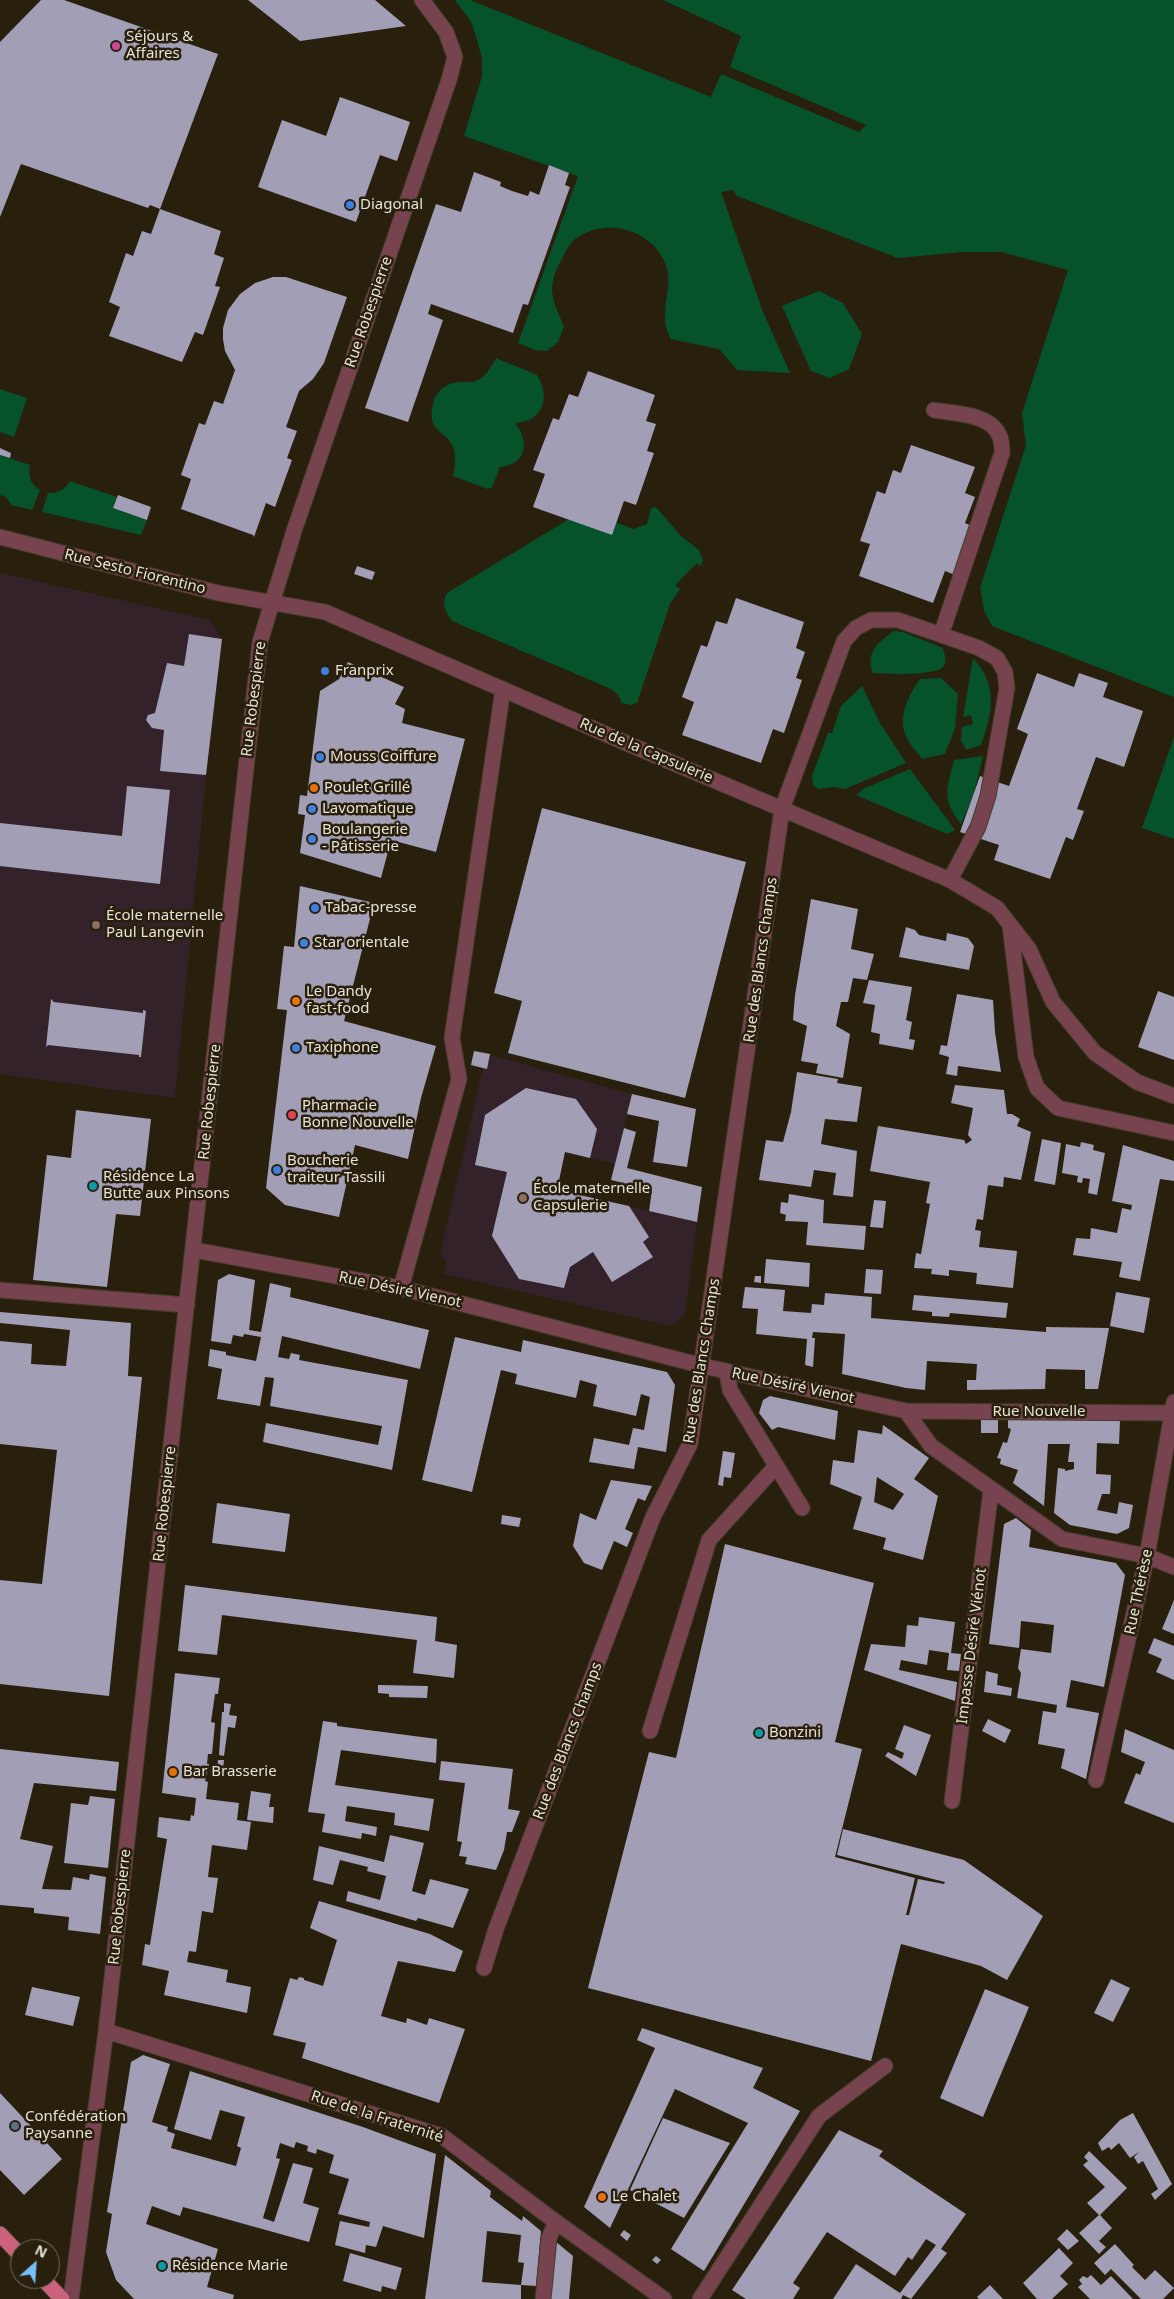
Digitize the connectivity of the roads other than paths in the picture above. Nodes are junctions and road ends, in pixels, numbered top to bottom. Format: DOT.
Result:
graph roads {
  1 [pos="422,0"];
  2 [pos="934,410"];
  3 [pos="0,537"];
  4 [pos="271,602"];
  5 [pos="941,635"];
  6 [pos="503,689"];
  7 [pos="782,809"];
  8 [pos="950,880"];
  9 [pos="1009,924"];
  10 [pos="1174,1096"];
  11 [pos="1174,1133"];
  12 [pos="194,1250"];
  13 [pos="401,1288"];
  14 [pos="0,1290"];
  15 [pos="188,1304"];
  16 [pos="703,1366"];
  17 [pos="727,1372"];
  18 [pos="1173,1407"];
  19 [pos="906,1410"];
  20 [pos="776,1466"];
  21 [pos="991,1490"];
  22 [pos="802,1508"];
  23 [pos="1147,1556"];
  24 [pos="1174,1567"];
  25 [pos="650,1731"];
  26 [pos="1096,1780"];
  27 [pos="952,1801"];
  28 [pos="484,1968"];
  29 [pos="106,2032"];
  30 [pos="885,2066"];
  31 [pos="556,2222"];
  32 [pos="0,2234"];
  33 [pos="10,2244"];
  34 [pos="52,2289"];
  35 [pos="62,2299"];
  36 [pos="71,2299"];
  37 [pos="543,2299"];
  38 [pos="664,2299"];
  39 [pos="700,2299"];
  1 -- 4 [label="street, Rue Robespierre"];
  2 -- 5 [label="street"];
  3 -- 4 [label="street, Rue Sesto Fiorentino"];
  4 -- 6 [label="street, Rue de la Capsulerie"];
  4 -- 12 [label="street, Rue Robespierre"];
  5 -- 7 [label="street, Rue des Blancs Champs"];
  5 -- 8 [label="street, Rue des Blancs Champs"];
  6 -- 7 [label="street, Rue de la Capsulerie"];
  6 -- 13 [label="street"];
  7 -- 8 [label="street, Rue de la Capsulerie"];
  7 -- 16 [label="street, Rue des Blancs Champs"];
  8 -- 9 [label="street, Rue de la Capsulerie"];
  9 -- 10 [label="street, Rue de la Capsulerie"];
  9 -- 11 [label="street"];
  12 -- 13 [label="street, Rue Désiré Vienot"];
  12 -- 15 [label="street, Rue Robespierre"];
  13 -- 16 [label="street, Rue Désiré Vienot"];
  14 -- 15 [label="street"];
  15 -- 29 [label="street, Rue Robespierre"];
  16 -- 17 [label="street, Rue Désiré Vienot"];
  16 -- 28 [label="street, Rue des Blancs Champs"];
  17 -- 19 [label="street, Rue Désiré Vienot"];
  17 -- 20 [label="street"];
  18 -- 19 [label="street, Rue Nouvelle"];
  18 -- 23 [label="street, Rue Thérèse"];
  19 -- 21 [label="street"];
  20 -- 22 [label="street"];
  20 -- 25 [label="street"];
  21 -- 23 [label="street"];
  21 -- 27 [label="street, Impasse Désiré Viénot"];
  23 -- 24 [label="street"];
  23 -- 26 [label="street, Rue Thérèse"];
  29 -- 31 [label="street, Rue de la Fraternité"];
  29 -- 36 [label="street, Rue Robespierre"];
  30 -- 39 [label="street"];
  31 -- 37 [label="street"];
  31 -- 38 [label="street, Rue de la Fraternité"];
  32 -- 33 [label="main road"];
  34 -- 35 [label="main road"];
}
